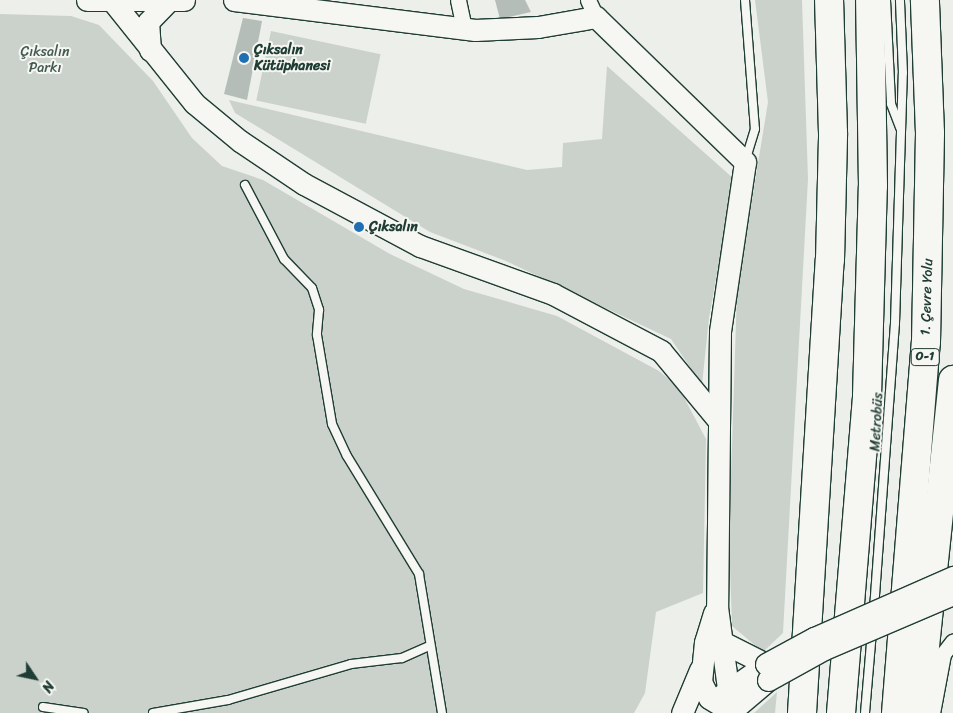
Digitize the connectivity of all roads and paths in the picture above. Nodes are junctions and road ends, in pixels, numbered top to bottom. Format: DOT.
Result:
graph roads {
  1 [pos="87,0"];
  2 [pos="169,0"];
  3 [pos="184,0"];
  4 [pos="234,0"];
  5 [pos="458,0"];
  6 [pos="745,0"];
  7 [pos="829,0"];
  8 [pos="870,0"];
  9 [pos="886,0"];
  10 [pos="900,0"];
  11 [pos="926,0"];
  12 [pos="114,1"];
  13 [pos="331,6"];
  14 [pos="593,6"];
  15 [pos="464,28"];
  16 [pos="150,51"];
  17 [pos="901,132"];
  18 [pos="745,162"];
  19 [pos="245,185"];
  20 [pos="718,376"];
  21 [pos="953,380"];
  22 [pos="690,386"];
  23 [pos="718,420"];
  24 [pos="953,576"];
  25 [pos="953,594"];
  26 [pos="717,606"];
  27 [pos="720,641"];
  28 [pos="953,641"];
  29 [pos="429,646"];
  30 [pos="700,670"];
  31 [pos="767,672"];
  32 [pos="721,706"];
  33 [pos="43,707"];
  34 [pos="84,713"];
  35 [pos="153,713"];
  36 [pos="442,713"];
  37 [pos="682,713"];
  38 [pos="802,713"];
  39 [pos="841,713"];
  40 [pos="865,713"];
  41 [pos="896,713"];
  42 [pos="918,713"];
  43 [pos="932,713"];
  1 -- 12 [label="street"];
  2 -- 3 [label="street"];
  2 -- 12 [label="street"];
  2 -- 16 [label="street"];
  4 -- 13 [label="street"];
  5 -- 15 [label="street"];
  6 -- 18 [label="lane"];
  7 -- 38 [label="highway"];
  8 -- 39 [label="highway"];
  9 -- 17 [label="lane, Metrobüs"];
  10 -- 17 [label="lane, Metrobüs"];
  11 -- 41 [label="highway, 1. Çevre Yolu / O-1"];
  12 -- 16 [label="street"];
  13 -- 15 [label="street"];
  14 -- 15 [label="street"];
  14 -- 18 [label="street"];
  16 -- 22 [label="street"];
  17 -- 40 [label="lane, Metrobüs"];
  18 -- 20 [label="street"];
  19 -- 29 [label="lane"];
  20 -- 22 [label="street"];
  20 -- 23 [label="street"];
  21 -- 42 [label="highway, O-1"];
  22 -- 23 [label="street"];
  23 -- 26 [label="street"];
  24 -- 31 [label="street, bridge"];
  25 -- 31 [label="street, bridge"];
  26 -- 27 [label="street"];
  26 -- 30 [label="street"];
  27 -- 31 [label="street"];
  27 -- 32 [label="street"];
  28 -- 43 [label="street"];
  29 -- 35 [label="lane"];
  29 -- 36 [label="lane"];
  30 -- 32 [label="street"];
  30 -- 37 [label="street"];
  31 -- 32 [label="street"];
  33 -- 34 [label="lane"];
}
